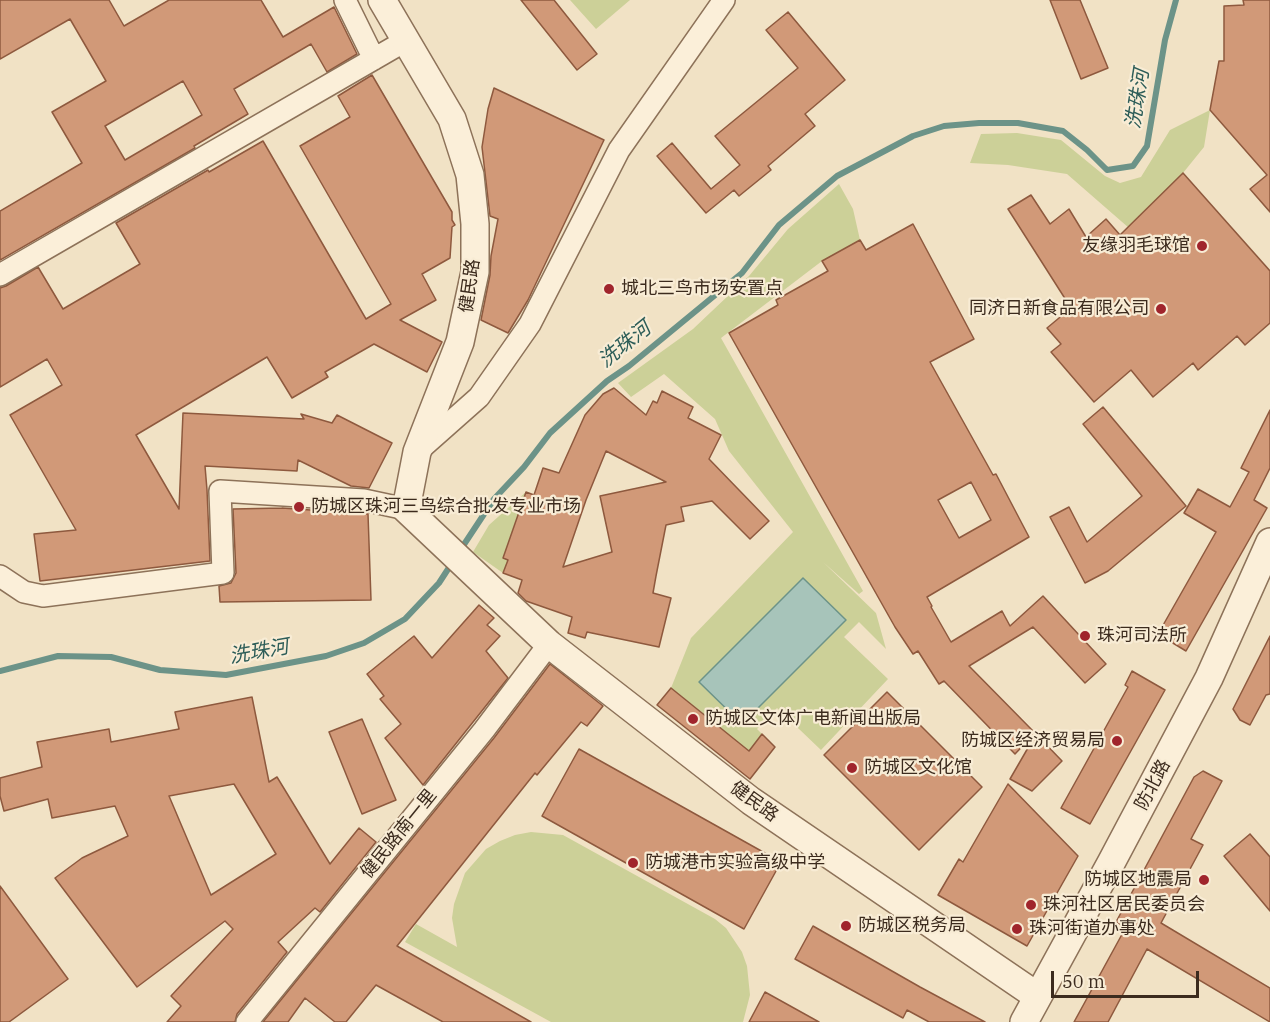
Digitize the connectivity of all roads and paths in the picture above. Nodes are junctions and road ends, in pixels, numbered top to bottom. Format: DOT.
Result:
graph roads {
  1 [pos="345,0"];
  2 [pos="382,0"];
  3 [pos="724,0"];
  4 [pos="405,41"];
  5 [pos="374,59"];
  6 [pos="0,275"];
  7 [pos="417,452"];
  8 [pos="406,509"];
  9 [pos="1270,542"];
  10 [pos="0,576"];
  11 [pos="549,644"];
  12 [pos="1037,996"];
  13 [pos="247,1022"];
  14 [pos="1024,1022"];
  1 -- 5 [label="street"];
  2 -- 4 [label="street, 健民路"];
  3 -- 7 [label="street"];
  4 -- 5 [label="street"];
  4 -- 7 [label="street, 健民路"];
  5 -- 6 [label="street"];
  7 -- 8 [label="street, 健民路"];
  8 -- 10 [label="street"];
  8 -- 11 [label="street, 健民路"];
  9 -- 12 [label="street, 防北路"];
  11 -- 12 [label="street, 健民路"];
  11 -- 13 [label="street, 健民路南一里"];
  12 -- 14 [label="street, 防北路"];
}
